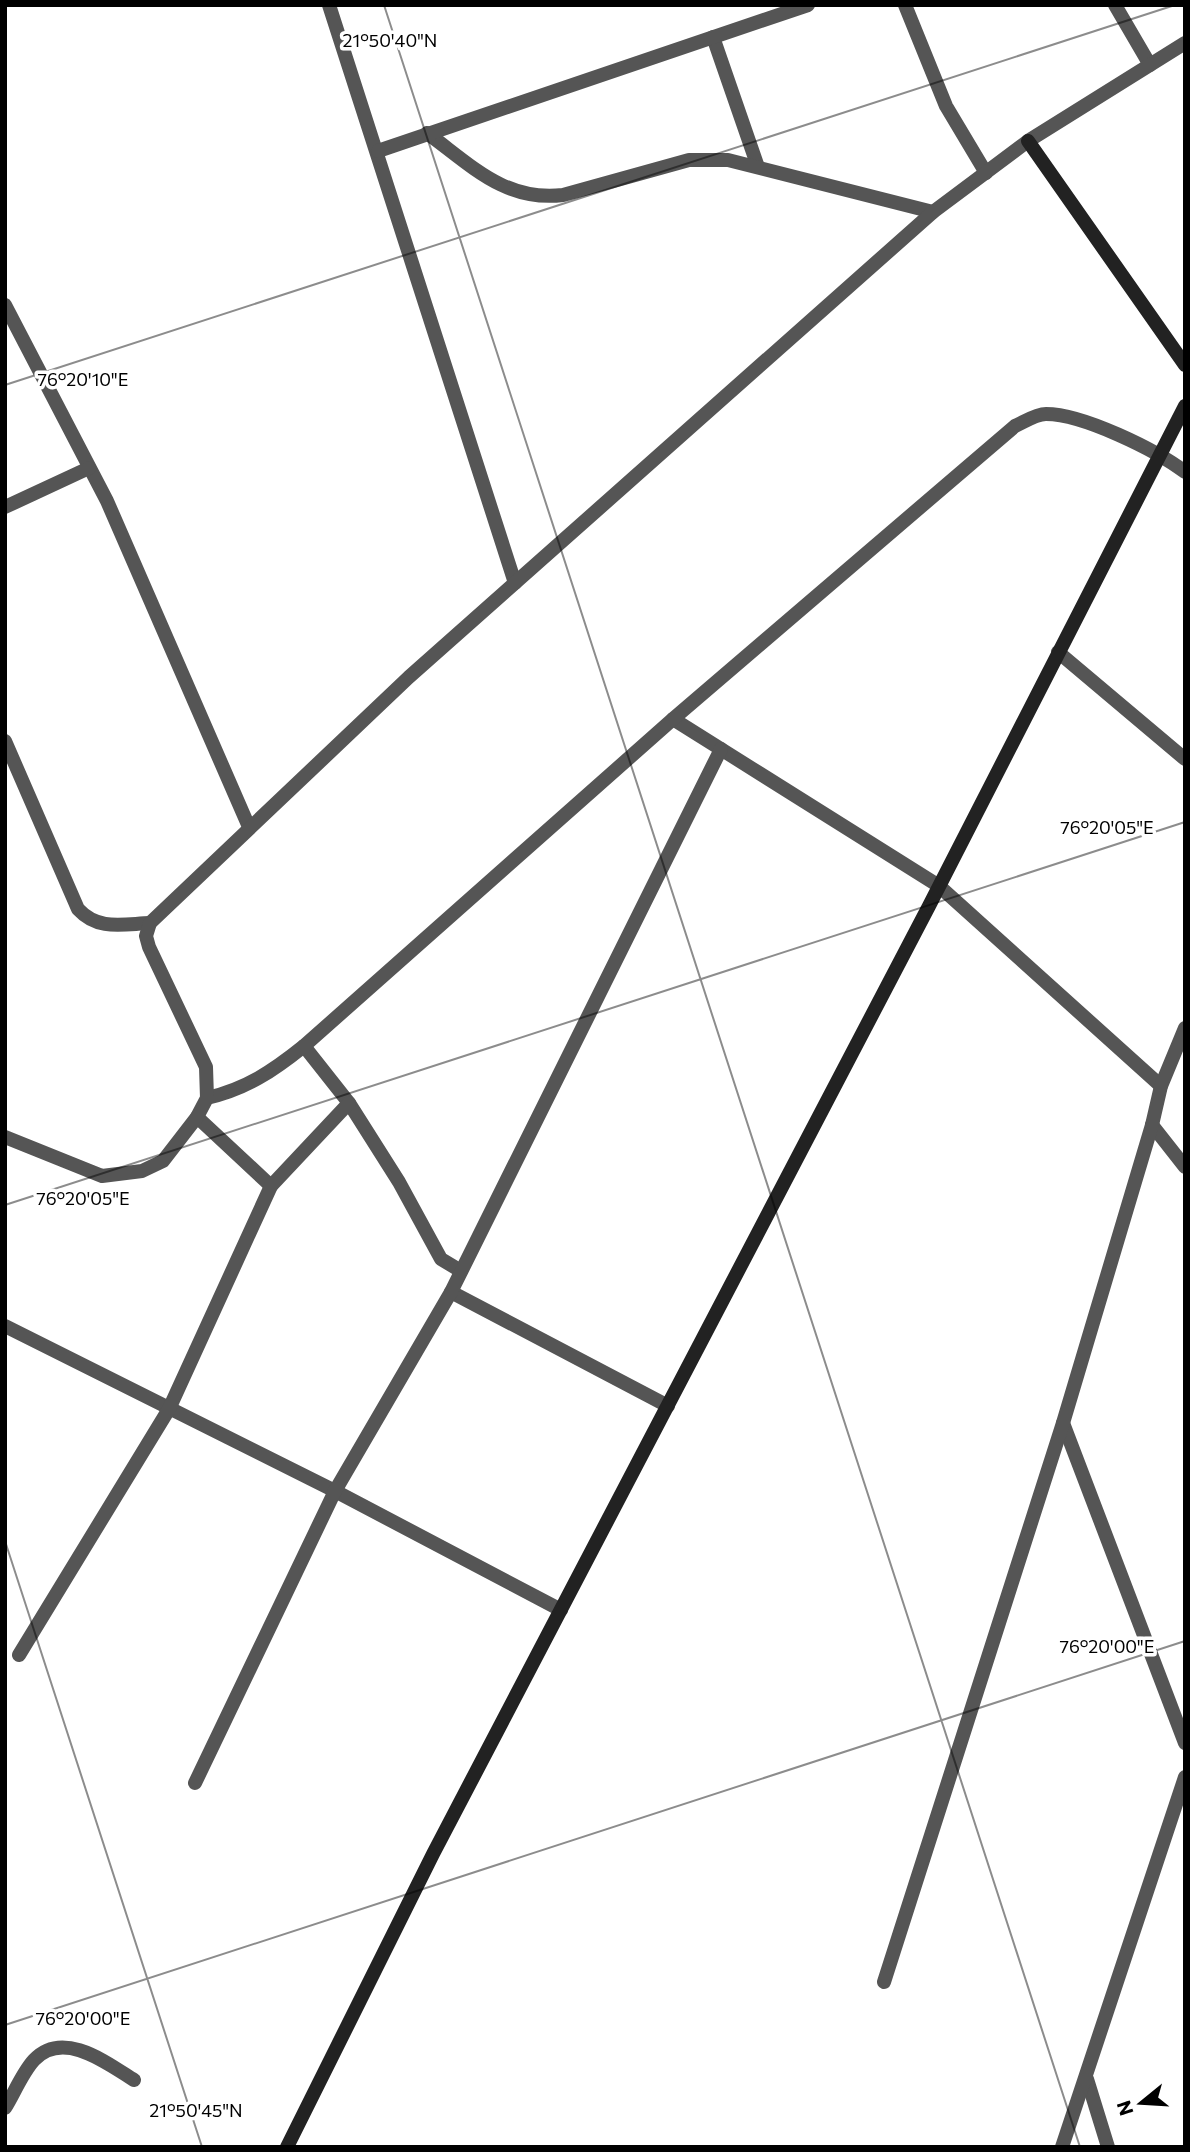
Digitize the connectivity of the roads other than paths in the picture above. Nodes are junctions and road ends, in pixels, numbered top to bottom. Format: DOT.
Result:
graph roads {
  1 [pos="329,5"];
  2 [pos="808,5"];
  3 [pos="905,5"];
  4 [pos="1115,5"];
  5 [pos="713,37"];
  6 [pos="1185,43"];
  7 [pos="1150,65"];
  8 [pos="427,133"];
  9 [pos="1028,141"];
  10 [pos="378,151"];
  11 [pos="758,167"];
  12 [pos="986,173"];
  13 [pos="933,212"];
  14 [pos="5,305"];
  15 [pos="1185,365"];
  16 [pos="1185,406"];
  17 [pos="1160,453"];
  18 [pos="89,468"];
  19 [pos="1185,472"];
  20 [pos="5,507"];
  21 [pos="515,583"];
  22 [pos="1058,652"];
  23 [pos="673,719"];
  24 [pos="5,741"];
  25 [pos="721,749"];
  26 [pos="1185,759"];
  27 [pos="249,827"];
  28 [pos="939,886"];
  29 [pos="150,923"];
  30 [pos="1185,1028"];
  31 [pos="304,1046"];
  32 [pos="1161,1087"];
  33 [pos="207,1098"];
  34 [pos="349,1103"];
  35 [pos="197,1117"];
  36 [pos="1152,1125"];
  37 [pos="5,1137"];
  38 [pos="1185,1167"];
  39 [pos="271,1186"];
  40 [pos="461,1271"];
  41 [pos="451,1292"];
  42 [pos="5,1326"];
  43 [pos="668,1406"];
  44 [pos="169,1409"];
  45 [pos="1063,1423"];
  46 [pos="335,1491"];
  47 [pos="561,1610"];
  48 [pos="19,1655"];
  49 [pos="1185,1743"];
  50 [pos="1185,1777"];
  51 [pos="195,1783"];
  52 [pos="884,1982"];
  53 [pos="1087,2079"];
  54 [pos="134,2080"];
  55 [pos="5,2108"];
  56 [pos="287,2147"];
  57 [pos="1062,2147"];
  58 [pos="1108,2147"];
  1 -- 10 [label="street"];
  2 -- 5 [label="street"];
  3 -- 12 [label="street"];
  4 -- 7 [label="street"];
  5 -- 8 [label="street"];
  5 -- 11 [label="street"];
  6 -- 7 [label="street"];
  7 -- 9 [label="street"];
  8 -- 10 [label="street"];
  8 -- 11 [label="street"];
  9 -- 12 [label="street"];
  9 -- 15 [label="main road"];
  10 -- 21 [label="street"];
  11 -- 13 [label="street"];
  12 -- 13 [label="street"];
  13 -- 21 [label="street"];
  14 -- 18 [label="street"];
  16 -- 17 [label="main road"];
  17 -- 19 [label="street"];
  17 -- 22 [label="main road"];
  17 -- 23 [label="street"];
  18 -- 20 [label="street"];
  18 -- 27 [label="street"];
  21 -- 27 [label="street"];
  22 -- 26 [label="street"];
  22 -- 28 [label="main road"];
  23 -- 25 [label="street"];
  23 -- 31 [label="street"];
  24 -- 29 [label="street"];
  25 -- 28 [label="street"];
  25 -- 40 [label="street"];
  27 -- 29 [label="street"];
  28 -- 32 [label="street"];
  28 -- 43 [label="main road"];
  29 -- 33 [label="street"];
  30 -- 32 [label="street"];
  31 -- 33 [label="street"];
  31 -- 34 [label="street"];
  32 -- 36 [label="street"];
  33 -- 35 [label="street"];
  34 -- 39 [label="street"];
  34 -- 40 [label="street"];
  35 -- 37 [label="street"];
  35 -- 39 [label="street"];
  36 -- 38 [label="street"];
  36 -- 45 [label="street"];
  39 -- 44 [label="street"];
  40 -- 41 [label="street"];
  41 -- 43 [label="street"];
  41 -- 46 [label="street"];
  42 -- 44 [label="street"];
  43 -- 47 [label="main road"];
  44 -- 46 [label="street"];
  44 -- 48 [label="street"];
  45 -- 49 [label="street"];
  45 -- 52 [label="street"];
  46 -- 47 [label="street"];
  46 -- 51 [label="street"];
  47 -- 56 [label="main road"];
  50 -- 53 [label="street"];
  53 -- 57 [label="street"];
  53 -- 58 [label="street"];
  54 -- 55 [label="street"];
}
